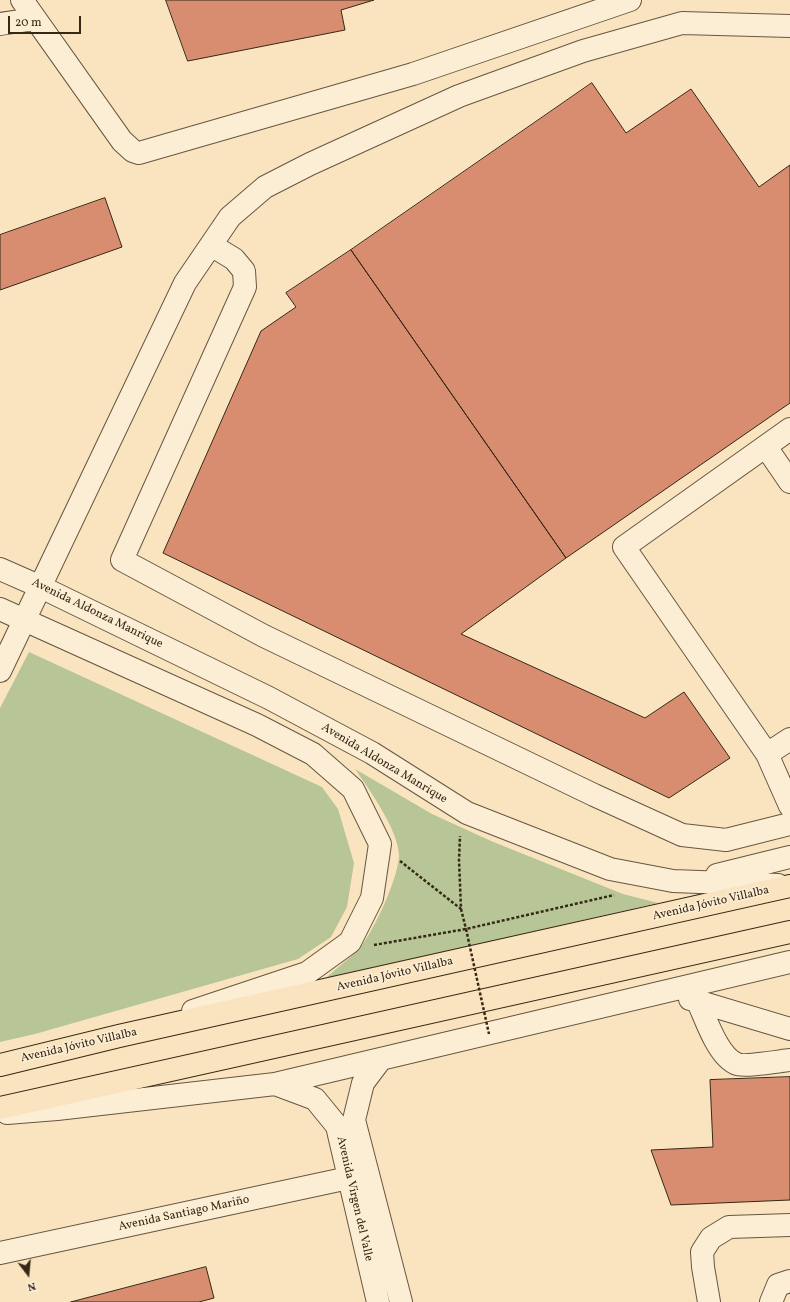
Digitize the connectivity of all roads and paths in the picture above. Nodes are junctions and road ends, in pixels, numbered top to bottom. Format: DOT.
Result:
graph roads {
  1 [pos="22,0"];
  2 [pos="630,0"];
  3 [pos="34,19"];
  4 [pos="0,24"];
  5 [pos="790,26"];
  6 [pos="211,245"];
  7 [pos="790,429"];
  8 [pos="766,447"];
  9 [pos="790,482"];
  10 [pos="0,569"];
  11 [pos="41,587"];
  12 [pos="0,609"];
  13 [pos="25,621"];
  14 [pos="0,671"];
  15 [pos="790,739"];
  16 [pos="767,754"];
  17 [pos="790,806"];
  18 [pos="466,813"];
  19 [pos="790,824"];
  20 [pos="380,844"];
  21 [pos="790,857"];
  22 [pos="673,881"];
  23 [pos="790,886"];
  24 [pos="620,894"];
  25 [pos="461,909"];
  26 [pos="466,929"];
  27 [pos="790,932"];
  28 [pos="373,946"];
  29 [pos="790,962"];
  30 [pos="668,992"];
  31 [pos="698,1002"];
  32 [pos="790,1029"];
  33 [pos="489,1034"];
  34 [pos="119,1036"];
  35 [pos="381,1059"];
  36 [pos="790,1060"];
  37 [pos="0,1065"];
  38 [pos="275,1084"];
  39 [pos="0,1108"];
  40 [pos="0,1114"];
  41 [pos="359,1176"];
  42 [pos="790,1225"];
  43 [pos="0,1253"];
  44 [pos="790,1280"];
  45 [pos="378,1302"];
  46 [pos="401,1302"];
  47 [pos="709,1302"];
  48 [pos="771,1302"];
  1 -- 3 [label="street"];
  2 -- 3 [label="street"];
  3 -- 4 [label="street"];
  5 -- 6 [label="street"];
  6 -- 11 [label="street"];
  6 -- 19 [label="street"];
  7 -- 8 [label="street"];
  8 -- 9 [label="street"];
  8 -- 16 [label="street"];
  10 -- 11 [label="street, Avenida Aldonza Manrique"];
  11 -- 13 [label="street"];
  11 -- 18 [label="street, Avenida Aldonza Manrique"];
  12 -- 13 [label="street"];
  13 -- 14 [label="street"];
  13 -- 20 [label="street"];
  15 -- 16 [label="street"];
  16 -- 17 [label="street"];
  18 -- 22 [label="street, Avenida Aldonza Manrique"];
  18 -- 25 [label="path"];
  20 -- 25 [label="path"];
  20 -- 34 [label="street"];
  21 -- 22 [label="street"];
  22 -- 23 [label="street, Avenida Aldonza Manrique"];
  23 -- 34 [label="main road, Avenida Jóvito Villalba"];
  24 -- 26 [label="path"];
  25 -- 26 [label="path"];
  26 -- 28 [label="path"];
  26 -- 33 [label="path, bridge"];
  27 -- 39 [label="main road"];
  29 -- 30 [label="street"];
  30 -- 31 [label="street"];
  30 -- 33 [label="street"];
  31 -- 32 [label="street"];
  31 -- 36 [label="street"];
  33 -- 35 [label="street"];
  34 -- 37 [label="main road, Avenida Jóvito Villalba"];
  35 -- 38 [label="street"];
  35 -- 41 [label="street, Avenida Virgen del Valle"];
  38 -- 40 [label="street"];
  38 -- 41 [label="street, Avenida Virgen del Valle"];
  41 -- 43 [label="street, Avenida Santiago Mariño"];
  41 -- 45 [label="street, Avenida Virgen del Valle"];
  41 -- 46 [label="street, Avenida Virgen del Valle"];
  42 -- 47 [label="street"];
  44 -- 48 [label="street"];
}
